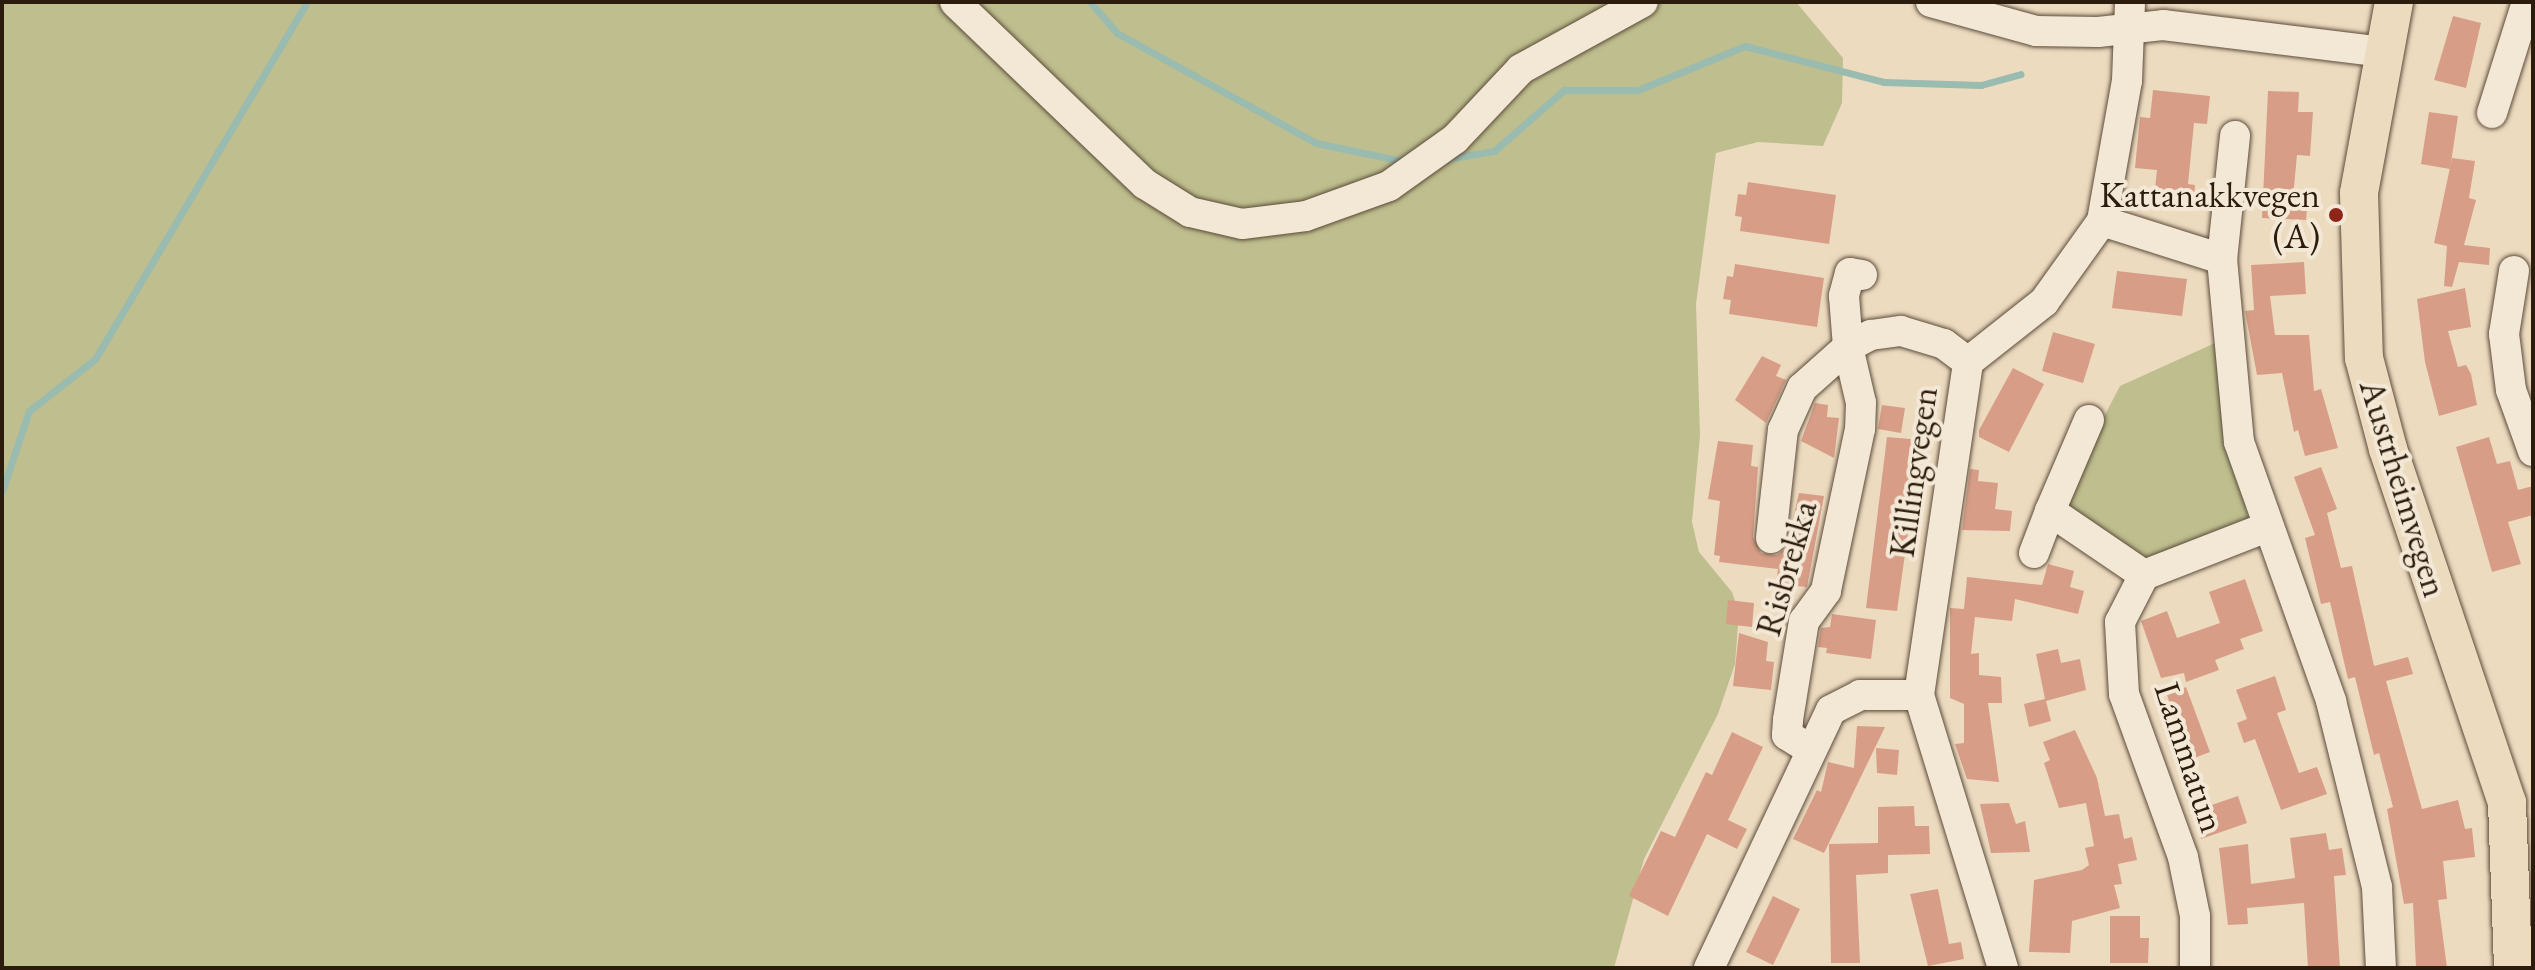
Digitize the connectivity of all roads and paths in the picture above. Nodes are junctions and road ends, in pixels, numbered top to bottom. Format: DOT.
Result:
graph roads {
  1 [pos="955,2"];
  2 [pos="1643,2"];
  3 [pos="1931,2"];
  4 [pos="2394,2"];
  5 [pos="2527,2"];
  6 [pos="2130,16"];
  7 [pos="2382,52"];
  8 [pos="2492,113"];
  9 [pos="2235,136"];
  10 [pos="2102,221"];
  11 [pos="2222,259"];
  12 [pos="2514,271"];
  13 [pos="1862,275"];
  14 [pos="1848,347"];
  15 [pos="1968,362"];
  16 [pos="2089,420"];
  17 [pos="2533,451"];
  18 [pos="2050,511"];
  19 [pos="2267,527"];
  20 [pos="1771,538"];
  21 [pos="2034,553"];
  22 [pos="2144,575"];
  23 [pos="1919,695"];
  24 [pos="1811,750"];
  25 [pos="2522,918"];
  26 [pos="1709,968"];
  27 [pos="2003,968"];
  28 [pos="2195,968"];
  29 [pos="2381,968"];
  30 [pos="2513,968"];
  1 -- 2 [label="street"];
  3 -- 6 [label="street"];
  4 -- 7 [label="main road, Austrheimvegen"];
  5 -- 8 [label="street"];
  6 -- 7 [label="street"];
  6 -- 10 [label="street, Killingvegen"];
  7 -- 25 [label="main road, Austrheimvegen"];
  9 -- 11 [label="street"];
  10 -- 11 [label="street"];
  10 -- 15 [label="street, Killingvegen"];
  11 -- 19 [label="street"];
  12 -- 17 [label="street"];
  13 -- 14 [label="street, Risbrekka"];
  14 -- 15 [label="street, Risbrekka"];
  14 -- 20 [label="street, Risbrekka"];
  14 -- 24 [label="street, Risbrekka"];
  15 -- 23 [label="street, Killingvegen"];
  16 -- 18 [label="street"];
  18 -- 21 [label="street"];
  18 -- 22 [label="street"];
  19 -- 22 [label="street"];
  19 -- 29 [label="street"];
  22 -- 28 [label="street, Lammatun"];
  23 -- 24 [label="street"];
  23 -- 27 [label="street, Killingvegen"];
  24 -- 26 [label="street"];
  25 -- 30 [label="main road, Austrheimvegen"];
}
